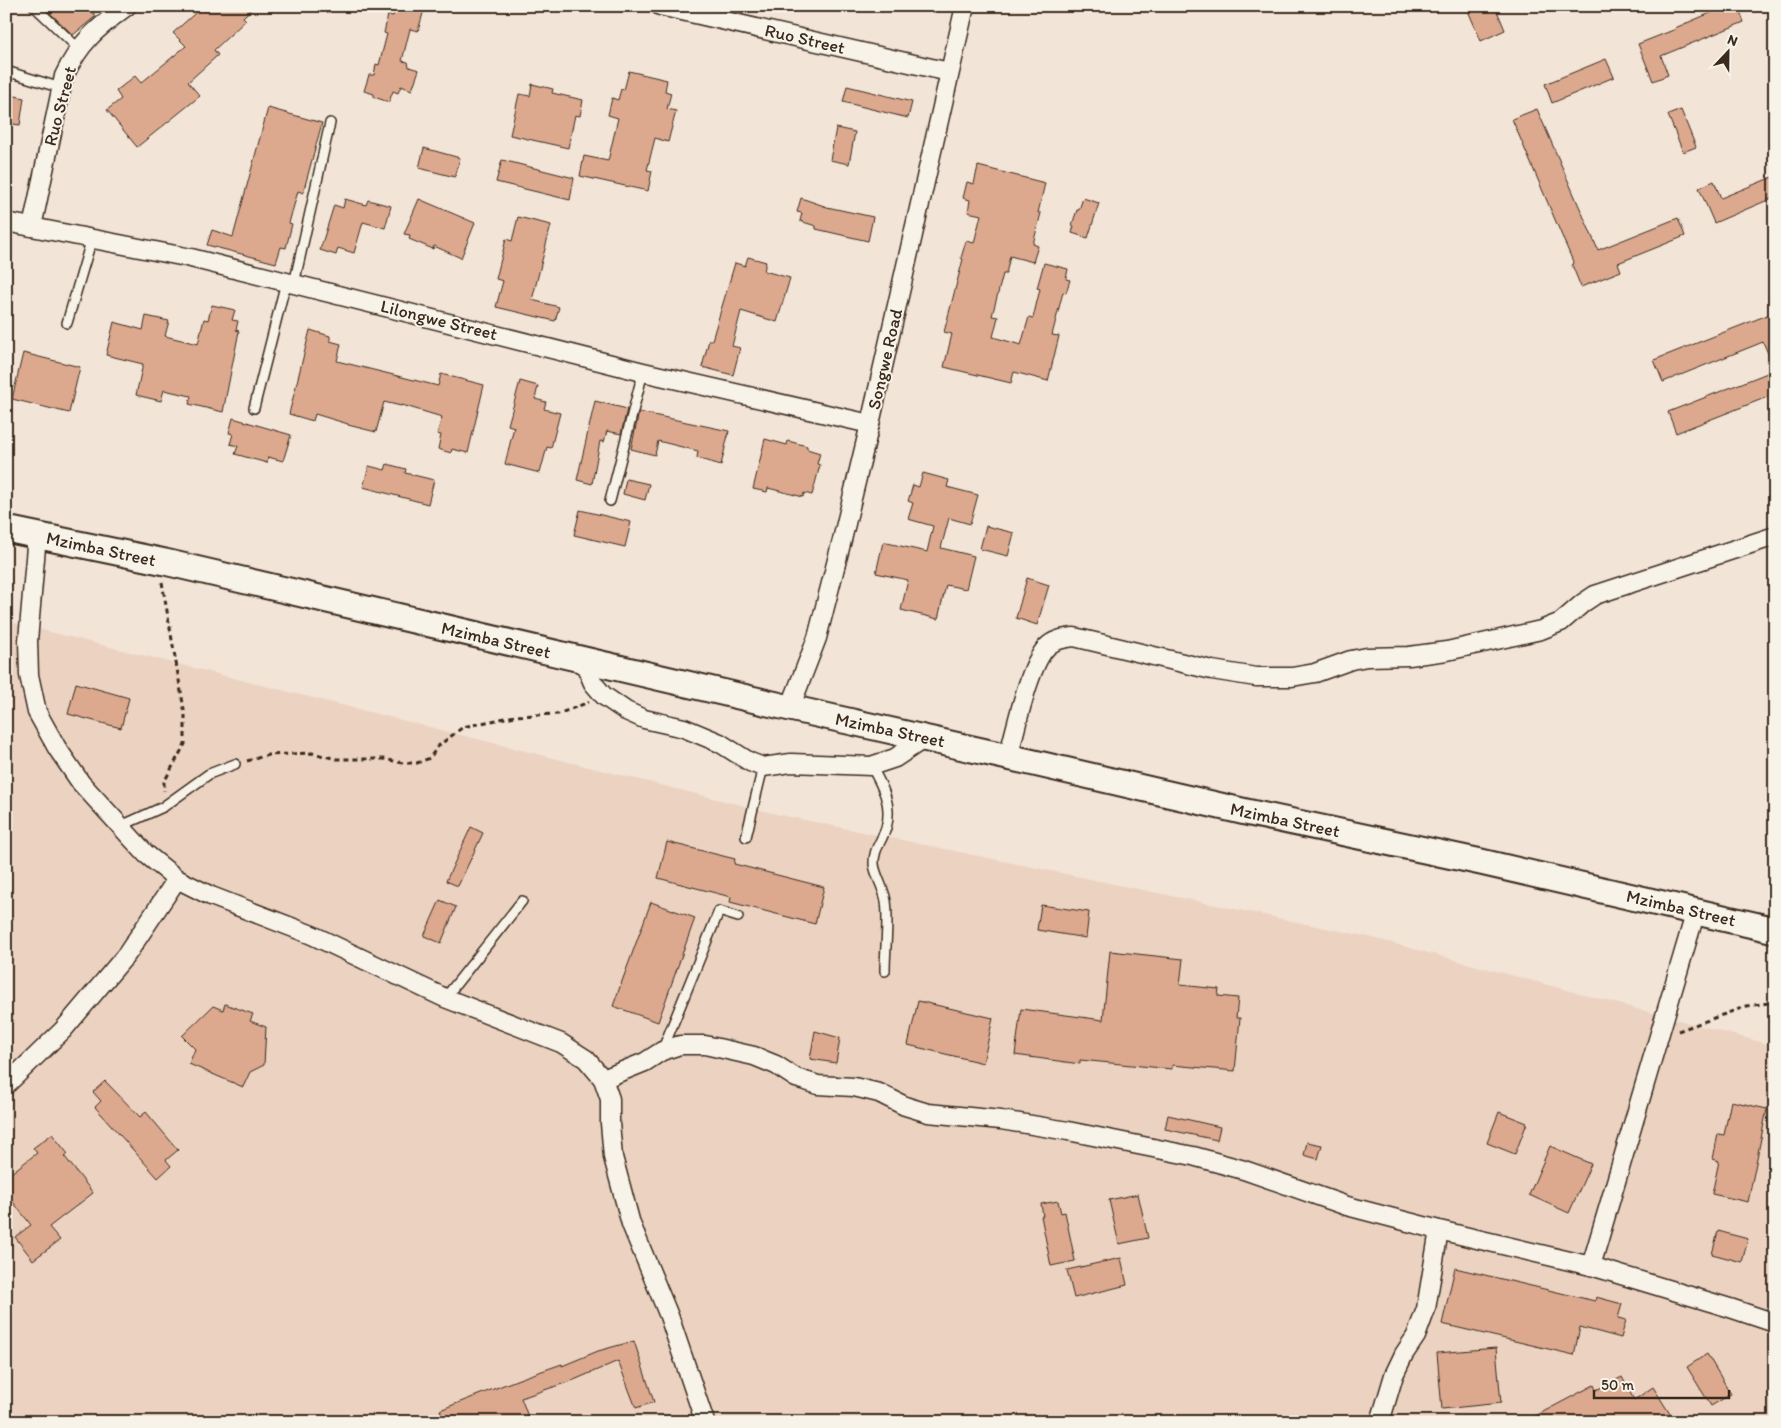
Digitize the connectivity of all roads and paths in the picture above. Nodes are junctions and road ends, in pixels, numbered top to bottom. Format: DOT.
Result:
graph roads {
  1 [pos="34,6"];
  2 [pos="127,6"];
  3 [pos="660,6"];
  4 [pos="965,6"];
  5 [pos="79,49"];
  6 [pos="6,71"];
  7 [pos="949,72"];
  8 [pos="61,88"];
  9 [pos="330,123"];
  10 [pos="6,222"];
  11 [pos="32,227"];
  12 [pos="92,238"];
  13 [pos="290,283"];
  14 [pos="67,323"];
  15 [pos="643,372"];
  16 [pos="254,408"];
  17 [pos="870,424"];
  18 [pos="610,501"];
  19 [pos="6,529"];
  20 [pos="37,535"];
  21 [pos="1775,536"];
  22 [pos="162,581"];
  23 [pos="583,660"];
  24 [pos="604,696"];
  25 [pos="790,708"];
  26 [pos="925,738"];
  27 [pos="1008,757"];
  28 [pos="235,764"];
  29 [pos="871,766"];
  30 [pos="763,768"];
  31 [pos="163,807"];
  32 [pos="121,826"];
  33 [pos="746,837"];
  34 [pos="177,880"];
  35 [pos="522,901"];
  36 [pos="1696,912"];
  37 [pos="738,917"];
  38 [pos="1775,930"];
  39 [pos="885,970"];
  40 [pos="445,998"];
  41 [pos="1775,1002"];
  42 [pos="1676,1031"];
  43 [pos="662,1051"];
  44 [pos="603,1079"];
  45 [pos="6,1085"];
  46 [pos="1439,1230"];
  47 [pos="1591,1266"];
  48 [pos="1775,1323"];
  49 [pos="706,1422"];
  50 [pos="1380,1422"];
  1 -- 5 [label="lane"];
  2 -- 5 [label="street, Ruo Street"];
  3 -- 7 [label="street, Ruo Street"];
  4 -- 7 [label="street, Songwe Road"];
  5 -- 8 [label="street, Ruo Street"];
  6 -- 8 [label="lane"];
  7 -- 17 [label="street, Songwe Road"];
  8 -- 11 [label="street, Ruo Street"];
  9 -- 13 [label="lane"];
  10 -- 11 [label="street, Lilongwe Street"];
  11 -- 12 [label="street, Lilongwe Street"];
  12 -- 13 [label="street, Lilongwe Street"];
  12 -- 14 [label="lane"];
  13 -- 15 [label="street, Lilongwe Street"];
  13 -- 16 [label="lane"];
  15 -- 17 [label="street, Lilongwe Street"];
  15 -- 18 [label="lane"];
  17 -- 25 [label="street, Songwe Road"];
  19 -- 20 [label="main road, Mzimba Street"];
  20 -- 23 [label="main road, Mzimba Street"];
  20 -- 32 [label="street"];
  21 -- 27 [label="street"];
  22 -- 31 [label="path"];
  23 -- 24 [label="street"];
  23 -- 25 [label="main road, Mzimba Street"];
  24 -- 28 [label="path"];
  24 -- 30 [label="street"];
  25 -- 26 [label="main road, Mzimba Street"];
  26 -- 27 [label="main road, Mzimba Street"];
  26 -- 29 [label="street"];
  27 -- 36 [label="main road, Mzimba Street"];
  28 -- 31 [label="lane"];
  29 -- 30 [label="street"];
  29 -- 39 [label="lane"];
  30 -- 33 [label="lane"];
  31 -- 32 [label="lane"];
  32 -- 34 [label="street"];
  34 -- 40 [label="street"];
  34 -- 45 [label="street"];
  35 -- 40 [label="lane"];
  36 -- 38 [label="main road, Mzimba Street"];
  36 -- 47 [label="street"];
  37 -- 43 [label="lane"];
  40 -- 44 [label="street"];
  41 -- 42 [label="path"];
  43 -- 44 [label="street"];
  43 -- 46 [label="street"];
  44 -- 49 [label="street"];
  46 -- 47 [label="street"];
  46 -- 50 [label="street"];
  47 -- 48 [label="street"];
}
